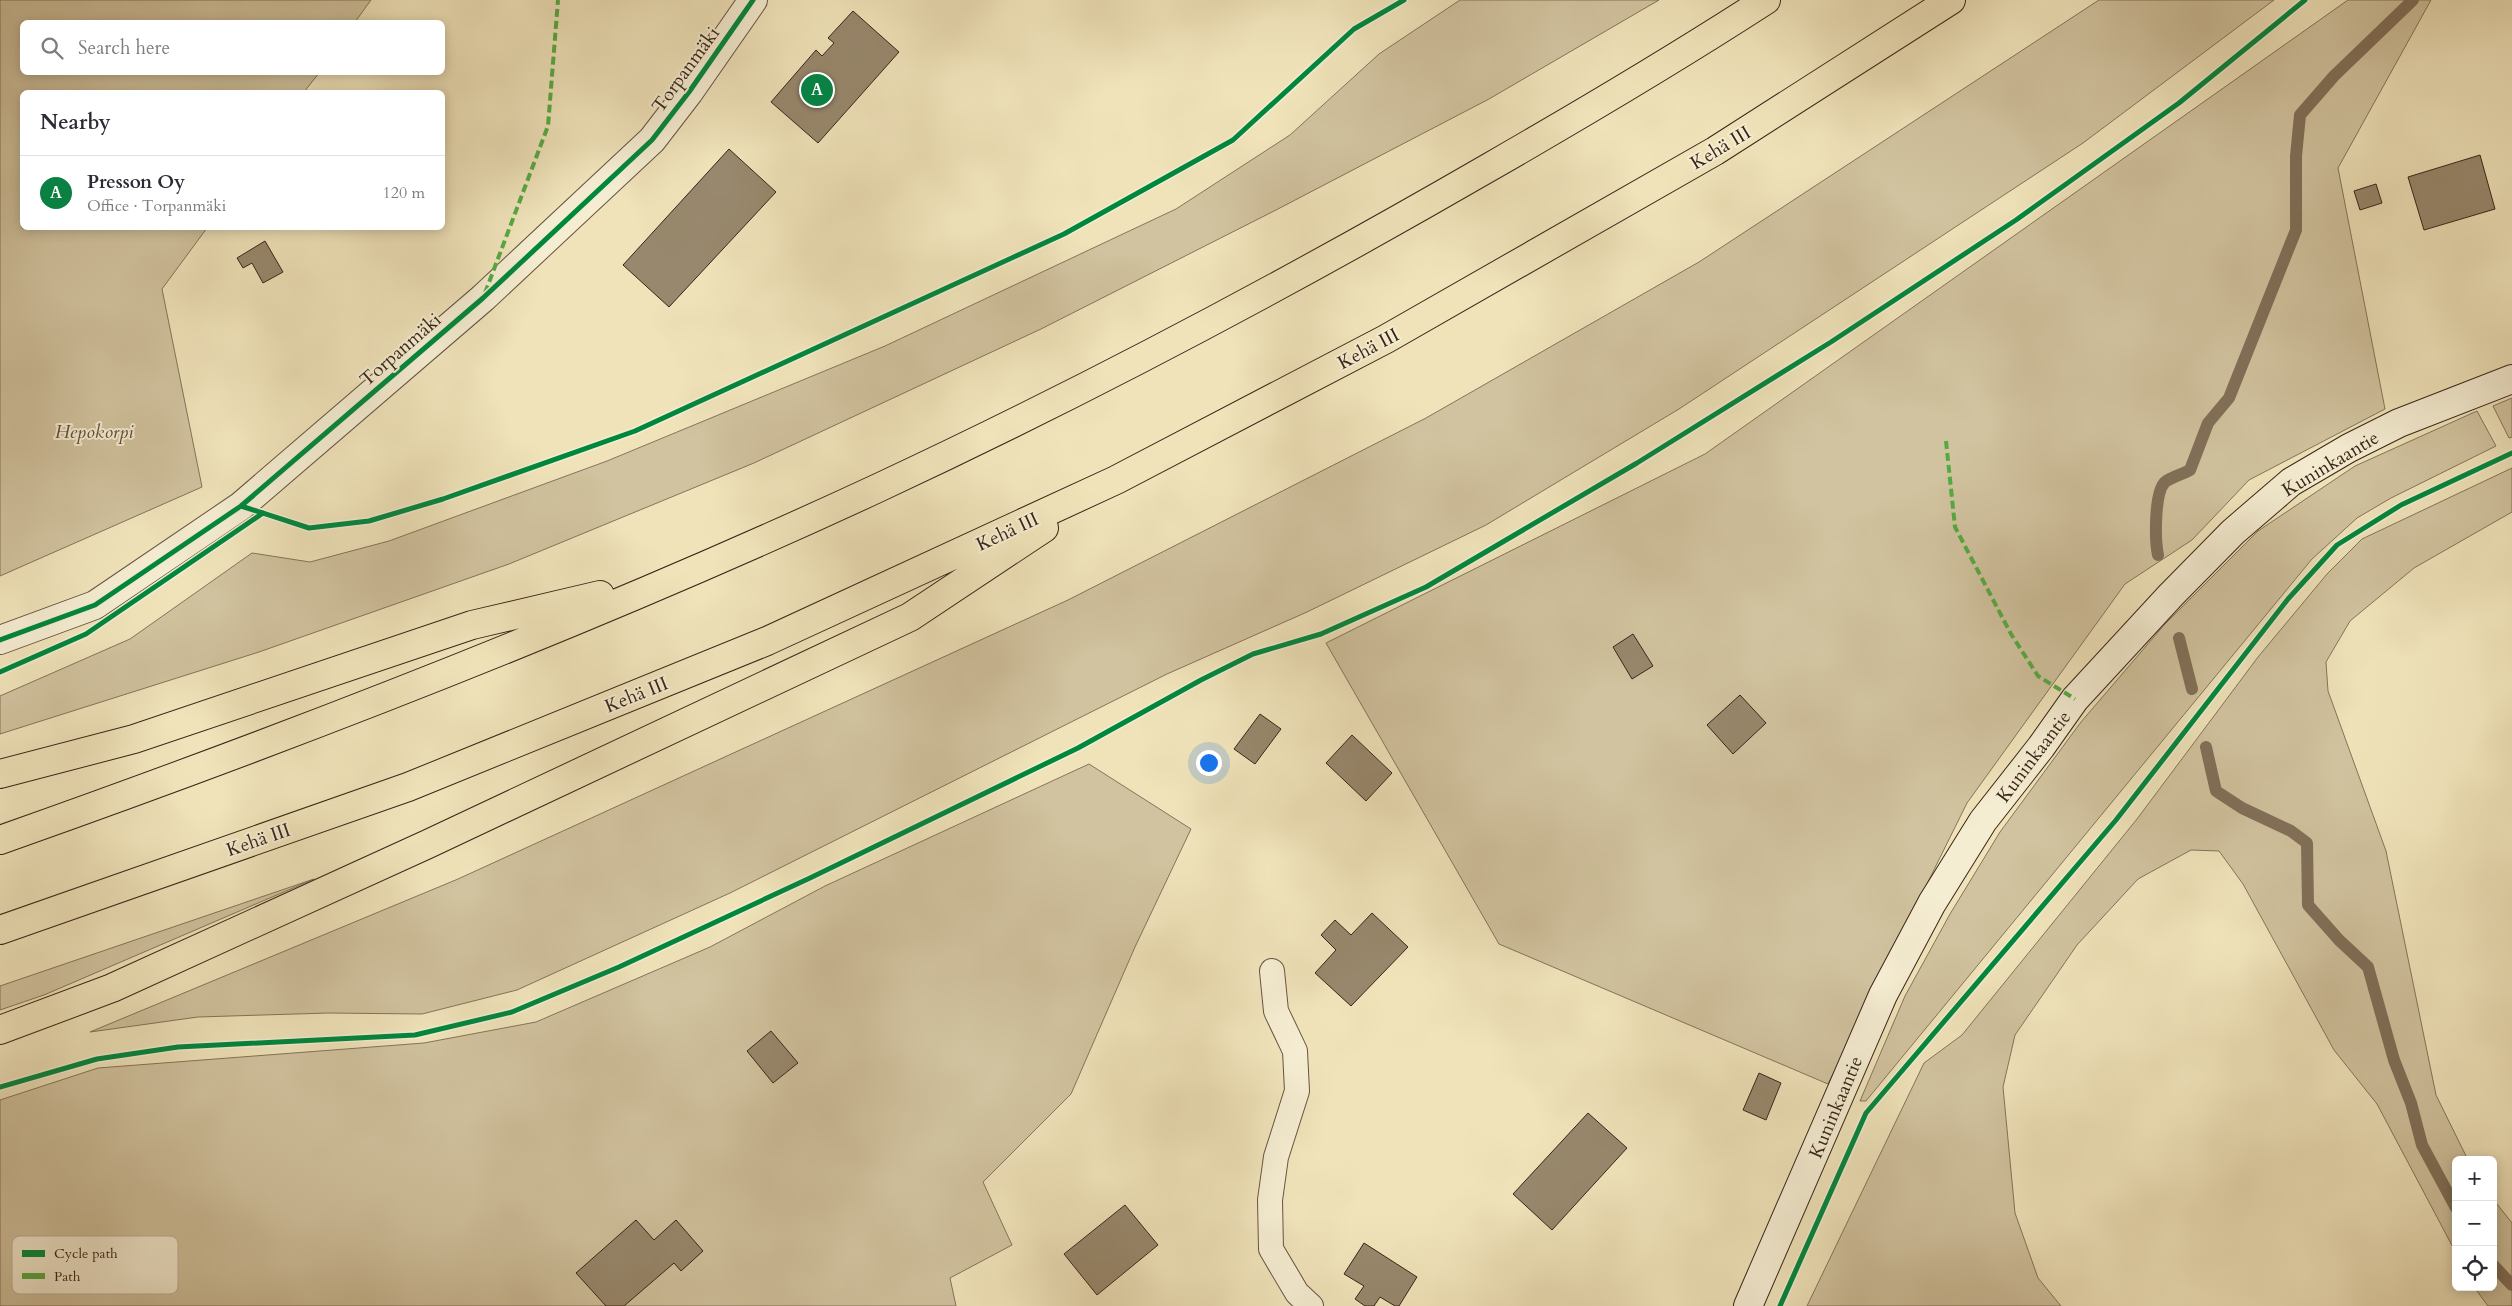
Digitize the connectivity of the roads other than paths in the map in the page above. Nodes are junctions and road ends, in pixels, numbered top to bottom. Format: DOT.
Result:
graph roads {
  1 [pos="753,0"];
  2 [pos="1766,0"];
  3 [pos="1951,0"];
  4 [pos="2512,379"];
  5 [pos="1116,480"];
  6 [pos="675,578"];
  7 [pos="0,640"];
  8 [pos="0,774"];
  9 [pos="0,840"];
  10 [pos="0,930"];
  11 [pos="1272,971"];
  12 [pos="0,1030"];
  13 [pos="1311,1306"];
  14 [pos="1748,1306"];
  1 -- 7 [label="main road, Torpanmäki"];
  2 -- 6 [label="highway"];
  3 -- 5 [label="highway, Kehä III"];
  4 -- 14 [label="main road, Kuninkaantie"];
  5 -- 10 [label="highway, Kehä III"];
  5 -- 12 [label="highway"];
  6 -- 8 [label="highway"];
  6 -- 9 [label="highway"];
  11 -- 13 [label="lane"];
}
